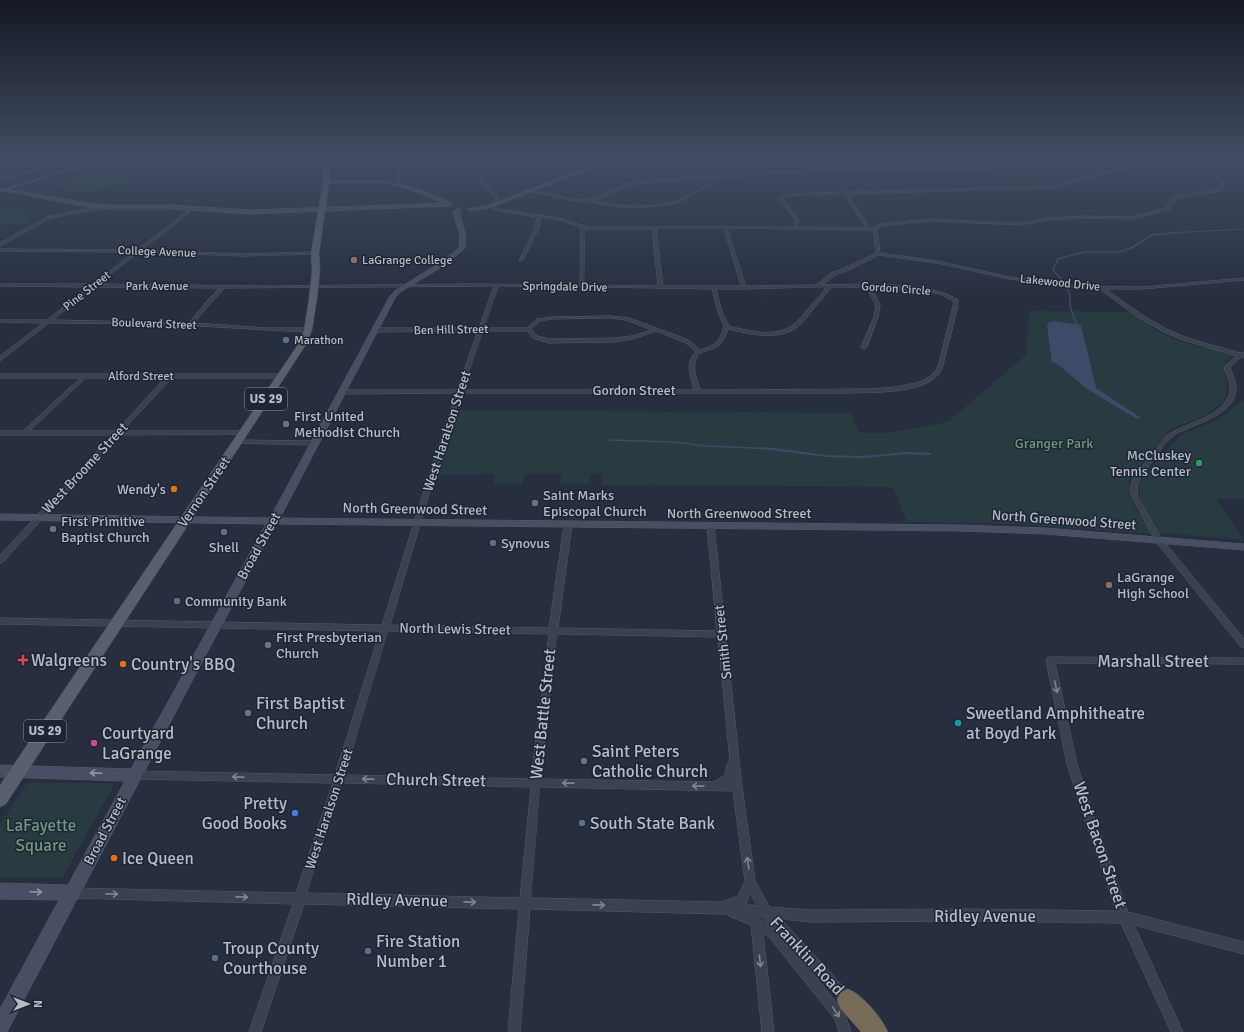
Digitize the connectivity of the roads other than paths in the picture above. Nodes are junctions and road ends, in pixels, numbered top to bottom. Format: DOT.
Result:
graph roads {
  1 [pos="88,205"];
  2 [pos="90,205"];
  3 [pos="323,205"];
  4 [pos="449,205"];
  5 [pos="785,205"];
  6 [pos="853,205"];
  7 [pos="1170,205"];
  8 [pos="489,206"];
  9 [pos="110,207"];
  10 [pos="193,208"];
  11 [pos="322,209"];
  12 [pos="80,211"];
  13 [pos="463,211"];
  14 [pos="539,216"];
  15 [pos="583,227"];
  16 [pos="726,227"];
  17 [pos="654,228"];
  18 [pos="868,228"];
  19 [pos="795,229"];
  20 [pos="875,229"];
  21 [pos="0,245"];
  22 [pos="0,250"];
  23 [pos="138,251"];
  24 [pos="315,253"];
  25 [pos="878,254"];
  26 [pos="521,260"];
  27 [pos="1244,279"];
  28 [pos="0,285"];
  29 [pos="95,285"];
  30 [pos="407,285"];
  31 [pos="497,285"];
  32 [pos="225,286"];
  33 [pos="314,286"];
  34 [pos="868,286"];
  35 [pos="582,287"];
  36 [pos="816,287"];
  37 [pos="829,287"];
  38 [pos="661,288"];
  39 [pos="714,288"];
  40 [pos="744,288"];
  41 [pos="1102,288"];
  42 [pos="0,321"];
  43 [pos="47,322"];
  44 [pos="190,325"];
  45 [pos="726,327"];
  46 [pos="528,328"];
  47 [pos="308,330"];
  48 [pos="374,330"];
  49 [pos="480,330"];
  50 [pos="656,330"];
  51 [pos="864,347"];
  52 [pos="699,352"];
  53 [pos="1243,355"];
  54 [pos="0,360"];
  55 [pos="0,376"];
  56 [pos="85,376"];
  57 [pos="170,376"];
  58 [pos="281,376"];
  59 [pos="925,382"];
  60 [pos="697,390"];
  61 [pos="460,391"];
  62 [pos="342,392"];
  63 [pos="0,433"];
  64 [pos="7,433"];
  65 [pos="25,433"];
  66 [pos="117,433"];
  67 [pos="244,433"];
  68 [pos="0,440"];
  69 [pos="238,442"];
  70 [pos="314,443"];
  71 [pos="0,517"];
  72 [pos="39,518"];
  73 [pos="186,520"];
  74 [pos="273,521"];
  75 [pos="417,523"];
  76 [pos="568,525"];
  77 [pos="711,527"];
  78 [pos="1159,540"];
  79 [pos="1244,547"];
  80 [pos="0,560"];
  81 [pos="0,621"];
  82 [pos="116,623"];
  83 [pos="216,625"];
  84 [pos="386,628"];
  85 [pos="553,630"];
  86 [pos="722,634"];
  87 [pos="1244,645"];
  88 [pos="1062,660"];
  89 [pos="1244,661"];
  90 [pos="734,758"];
  91 [pos="0,772"];
  92 [pos="18,772"];
  93 [pos="135,775"];
  94 [pos="338,779"];
  95 [pos="536,782"];
  96 [pos="715,786"];
  97 [pos="737,787"];
  98 [pos="0,799"];
  99 [pos="750,881"];
  100 [pos="0,891"];
  101 [pos="73,893"];
  102 [pos="301,898"];
  103 [pos="525,903"];
  104 [pos="721,908"];
  105 [pos="766,912"];
  106 [pos="1124,917"];
  107 [pos="756,922"];
  108 [pos="1244,948"];
  109 [pos="848,1000"];
  110 [pos="0,1028"];
  111 [pos="255,1032"];
  112 [pos="514,1032"];
  113 [pos="768,1032"];
  114 [pos="845,1032"];
  115 [pos="868,1032"];
  116 [pos="876,1032"];
  117 [pos="1177,1032"];
  1 -- 12 [label="main road"];
  2 -- 9 [label="main road"];
  3 -- 11 [label="main road, Vernon Street / US 29"];
  4 -- 13 [label="main road"];
  5 -- 19 [label="street"];
  6 -- 18 [label="street"];
  7 -- 20 [label="street"];
  8 -- 13 [label="main road"];
  8 -- 14 [label="street"];
  9 -- 10 [label="main road"];
  9 -- 12 [label="street"];
  10 -- 11 [label="main road"];
  10 -- 23 [label="street, Pine Street"];
  11 -- 13 [label="main road"];
  11 -- 24 [label="main road, Vernon Street / US 29"];
  12 -- 21 [label="street"];
  13 -- 30 [label="main road, Broad Street"];
  14 -- 15 [label="street"];
  14 -- 26 [label="street"];
  15 -- 17 [label="street"];
  15 -- 35 [label="street"];
  16 -- 17 [label="street"];
  16 -- 19 [label="street"];
  16 -- 40 [label="street"];
  17 -- 38 [label="street"];
  18 -- 19 [label="street"];
  18 -- 20 [label="street"];
  20 -- 25 [label="street"];
  22 -- 23 [label="street, College Avenue"];
  23 -- 24 [label="street, College Avenue"];
  23 -- 29 [label="street, Pine Street"];
  24 -- 33 [label="main road, Vernon Street / US 29"];
  25 -- 36 [label="street"];
  25 -- 41 [label="street, Lakewood Drive"];
  27 -- 41 [label="street, Lakewood Drive"];
  28 -- 29 [label="street, Park Avenue"];
  29 -- 32 [label="street, Park Avenue"];
  29 -- 43 [label="street, Pine Street"];
  30 -- 31 [label="street, Springdale Drive"];
  30 -- 33 [label="street, Springdale Drive"];
  30 -- 48 [label="main road, Broad Street"];
  31 -- 35 [label="street, Springdale Drive"];
  31 -- 49 [label="street, West Haralson Street"];
  32 -- 33 [label="street, Park Avenue"];
  32 -- 44 [label="street"];
  33 -- 47 [label="main road, Vernon Street / US 29"];
  34 -- 37 [label="street, Gordon Circle"];
  34 -- 51 [label="street"];
  34 -- 59 [label="street, Gordon Circle"];
  35 -- 38 [label="street, Springdale Drive"];
  36 -- 37 [label="street, Gordon Circle"];
  36 -- 40 [label="street, Springdale Drive"];
  37 -- 45 [label="street"];
  38 -- 39 [label="street, Springdale Drive"];
  39 -- 40 [label="street, Springdale Drive"];
  39 -- 45 [label="street"];
  41 -- 53 [label="street"];
  42 -- 43 [label="street, Boulevard Street"];
  43 -- 44 [label="street, Boulevard Street"];
  43 -- 54 [label="street, Pine Street"];
  44 -- 47 [label="street, Boulevard Street"];
  45 -- 52 [label="street"];
  46 -- 49 [label="street, Ben Hill Street"];
  46 -- 50 [label="street"];
  46 -- 50 [label="street"];
  47 -- 58 [label="main road, Vernon Street / US 29"];
  48 -- 49 [label="street, Ben Hill Street"];
  48 -- 62 [label="main road, Broad Street"];
  49 -- 61 [label="street, West Haralson Street"];
  50 -- 52 [label="street"];
  52 -- 60 [label="street"];
  53 -- 78 [label="street"];
  55 -- 56 [label="street, Alford Street"];
  56 -- 57 [label="street, Alford Street"];
  56 -- 65 [label="street"];
  57 -- 58 [label="street, Alford Street"];
  57 -- 66 [label="street, West Broome Street"];
  58 -- 67 [label="main road, Vernon Street / US 29"];
  59 -- 60 [label="street, Gordon Street"];
  60 -- 61 [label="street, Gordon Street"];
  61 -- 62 [label="street, Gordon Street"];
  61 -- 75 [label="street, West Haralson Street"];
  62 -- 70 [label="main road, Broad Street"];
  63 -- 64 [label="street"];
  64 -- 65 [label="street"];
  64 -- 68 [label="street"];
  65 -- 66 [label="street"];
  66 -- 67 [label="street"];
  66 -- 72 [label="street, West Broome Street"];
  67 -- 69 [label="main road, Vernon Street / US 29"];
  69 -- 70 [label="street"];
  69 -- 73 [label="main road, Vernon Street / US 29"];
  70 -- 74 [label="main road, Broad Street"];
  71 -- 72 [label="main road, North Greenwood Street"];
  72 -- 73 [label="main road, North Greenwood Street"];
  72 -- 80 [label="street, West Broome Street"];
  73 -- 74 [label="main road, North Greenwood Street"];
  73 -- 82 [label="main road, Vernon Street / US 29"];
  74 -- 75 [label="main road, North Greenwood Street"];
  74 -- 83 [label="main road, Broad Street"];
  75 -- 76 [label="main road, North Greenwood Street"];
  75 -- 84 [label="street, West Haralson Street"];
  76 -- 77 [label="main road, North Greenwood Street"];
  76 -- 85 [label="street, West Battle Street"];
  77 -- 78 [label="main road, North Greenwood Street"];
  77 -- 86 [label="street, Smith Street"];
  78 -- 79 [label="main road, North Greenwood Street"];
  78 -- 87 [label="street"];
  81 -- 82 [label="street, North Lewis Street"];
  82 -- 83 [label="street, North Lewis Street"];
  82 -- 92 [label="main road, Vernon Street / US 29"];
  83 -- 84 [label="street, North Lewis Street"];
  83 -- 93 [label="main road, Broad Street"];
  84 -- 85 [label="street, North Lewis Street"];
  84 -- 94 [label="street, West Haralson Street"];
  85 -- 86 [label="street, North Lewis Street"];
  85 -- 95 [label="street, West Battle Street"];
  86 -- 90 [label="street, Smith Street"];
  88 -- 89 [label="street, Marshall Street"];
  88 -- 106 [label="street, West Bacon Street, one-way"];
  90 -- 96 [label="street, Smith Street"];
  90 -- 97 [label="street, Smith Street"];
  91 -- 92 [label="main road"];
  93 -- 92 [label="main road, one-way"];
  92 -- 98 [label="main road, Vernon Street / US 29"];
  94 -- 93 [label="street, Church Street, one-way"];
  93 -- 101 [label="main road, Broad Street"];
  95 -- 94 [label="street, Church Street, one-way"];
  94 -- 102 [label="street, West Haralson Street"];
  96 -- 95 [label="street, Church Street, one-way"];
  95 -- 103 [label="street, West Battle Street"];
  96 -- 97 [label="street, Church Street"];
  99 -- 97 [label="street, Smith Street, one-way"];
  99 -- 104 [label="street, Ridley Avenue"];
  99 -- 105 [label="street, Smith Street"];
  100 -- 101 [label="main road, one-way"];
  101 -- 102 [label="street, Ridley Avenue, one-way"];
  101 -- 110 [label="main road, Broad Street"];
  102 -- 103 [label="street, Ridley Avenue, one-way"];
  102 -- 111 [label="street, West Haralson Street"];
  103 -- 104 [label="street, Ridley Avenue, one-way"];
  103 -- 112 [label="street, West Battle Street"];
  104 -- 105 [label="street, Ridley Avenue"];
  104 -- 107 [label="street, Ridley Avenue"];
  105 -- 106 [label="street, Ridley Avenue"];
  105 -- 109 [label="street, Franklin Road"];
  106 -- 108 [label="street, Ridley Avenue"];
  106 -- 117 [label="street, West Bacon Street"];
  107 -- 113 [label="street, one-way"];
  107 -- 114 [label="street, Franklin Road, one-way"];
  109 -- 115 [label="street, Franklin Road"];
  109 -- 116 [label="highway"];
}
